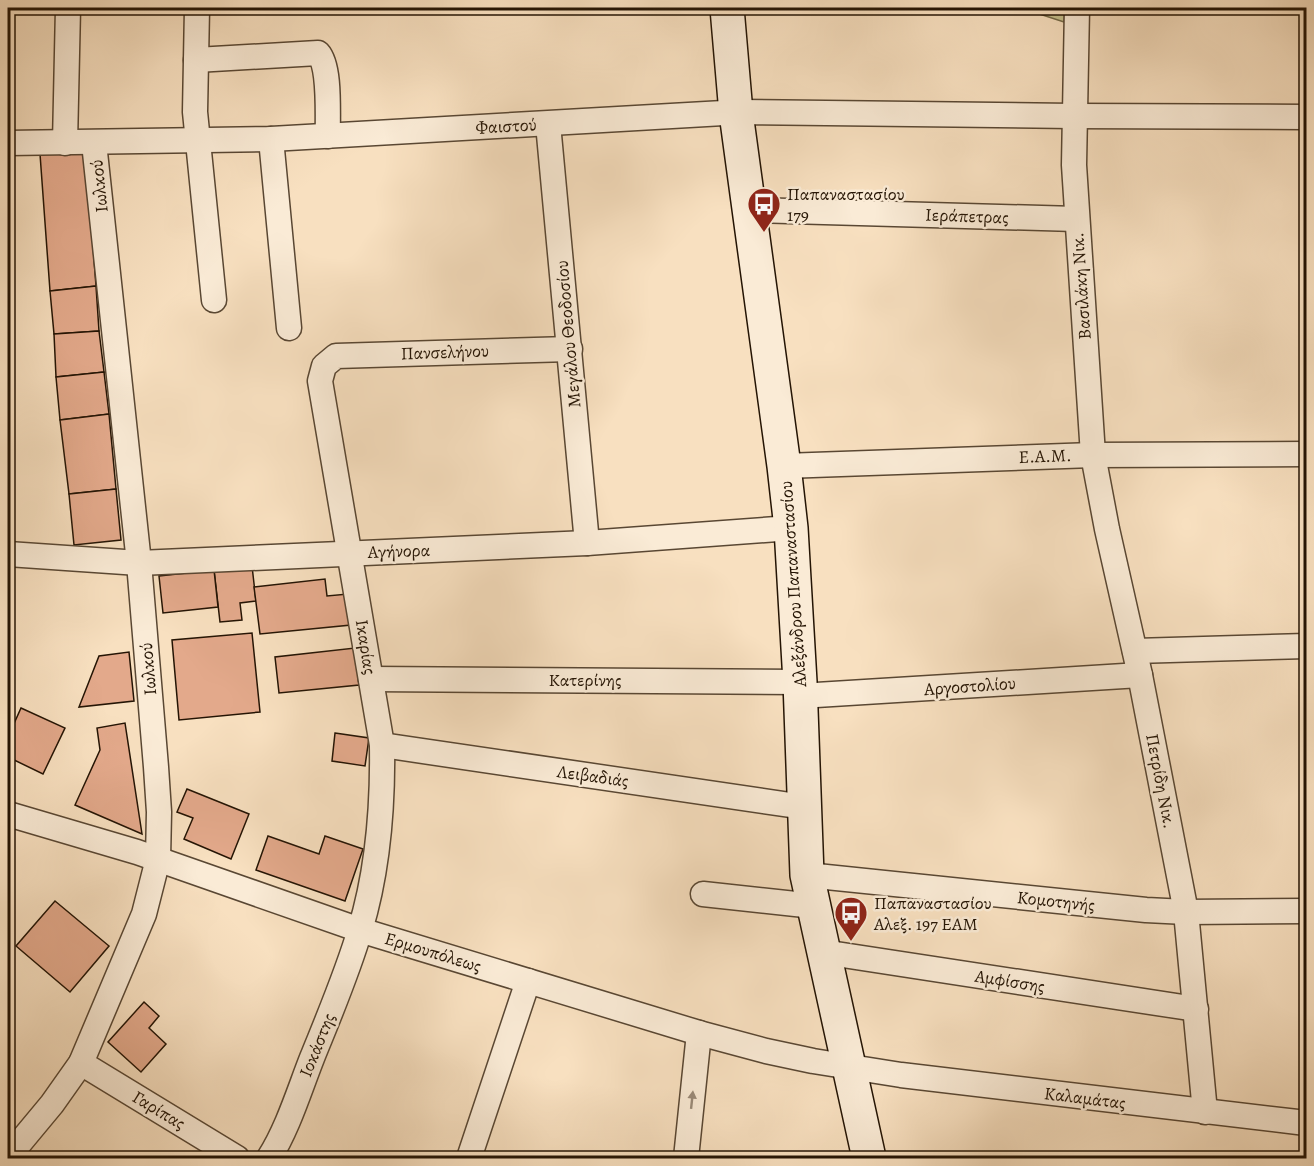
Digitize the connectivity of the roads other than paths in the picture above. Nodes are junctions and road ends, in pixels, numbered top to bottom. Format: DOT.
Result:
graph roads {
  1 [pos="68,8"];
  2 [pos="197,8"];
  3 [pos="727,8"];
  4 [pos="1077,8"];
  5 [pos="196,60"];
  6 [pos="738,112"];
  7 [pos="1073,116"];
  8 [pos="1306,117"];
  9 [pos="548,124"];
  10 [pos="328,136"];
  11 [pos="271,139"];
  12 [pos="198,141"];
  13 [pos="8,143"];
  14 [pos="64,143"];
  15 [pos="94,143"];
  16 [pos="749,210"];
  17 [pos="1076,219"];
  18 [pos="214,300"];
  19 [pos="289,328"];
  20 [pos="570,349"];
  21 [pos="324,366"];
  22 [pos="1093,454"];
  23 [pos="1306,454"];
  24 [pos="784,466"];
  25 [pos="791,528"];
  26 [pos="587,543"];
  27 [pos="350,553"];
  28 [pos="8,554"];
  29 [pos="139,563"];
  30 [pos="1306,646"];
  31 [pos="1135,651"];
  32 [pos="1140,675"];
  33 [pos="371,679"];
  34 [pos="800,689"];
  35 [pos="382,745"];
  36 [pos="804,807"];
  37 [pos="8,814"];
  38 [pos="158,859"];
  39 [pos="807,874"];
  40 [pos="703,894"];
  41 [pos="814,906"];
  42 [pos="1306,911"];
  43 [pos="1186,912"];
  44 [pos="360,930"];
  45 [pos="823,952"];
  46 [pos="528,981"];
  47 [pos="1196,1009"];
  48 [pos="699,1033"];
  49 [pos="81,1063"];
  50 [pos="856,1069"];
  51 [pos="1205,1112"];
  52 [pos="1306,1123"];
  53 [pos="8,1157"];
  54 [pos="237,1158"];
  55 [pos="268,1158"];
  56 [pos="469,1158"];
  57 [pos="686,1158"];
  58 [pos="868,1158"];
  1 -- 14 [label="street"];
  2 -- 5 [label="street"];
  3 -- 6 [label="main road, Αλεξάνδρου Παπαναστασίου"];
  4 -- 7 [label="street, Βασιλάκη Νικ."];
  5 -- 10 [label="street"];
  5 -- 12 [label="street"];
  6 -- 7 [label="street"];
  6 -- 9 [label="street, Φαιστού"];
  6 -- 16 [label="main road, Αλεξάνδρου Παπαναστασίου"];
  7 -- 8 [label="street"];
  7 -- 17 [label="street, Βασιλάκη Νικ."];
  9 -- 10 [label="street, Φαιστού"];
  9 -- 20 [label="street, Μεγάλου Θεοδοσίου"];
  10 -- 11 [label="street, Φαιστού"];
  11 -- 12 [label="street, Φαιστού"];
  11 -- 19 [label="street"];
  12 -- 15 [label="street, Φαιστού"];
  12 -- 18 [label="street"];
  13 -- 14 [label="street, Φαιστού"];
  14 -- 15 [label="street, Φαιστού"];
  15 -- 29 [label="street, Ιωλκού"];
  16 -- 17 [label="street, Ιεράπετρας"];
  16 -- 24 [label="main road, Αλεξάνδρου Παπαναστασίου"];
  17 -- 22 [label="street, Βασιλάκη Νικ."];
  20 -- 21 [label="street, Πανσελήνου"];
  20 -- 26 [label="street, Μεγάλου Θεοδοσίου"];
  21 -- 27 [label="street, Ικαρίας"];
  22 -- 23 [label="street, Ε.Α.Μ."];
  22 -- 24 [label="street, Ε.Α.Μ."];
  22 -- 31 [label="street, Πετρίδη Νικ."];
  24 -- 25 [label="main road, Αλεξάνδρου Παπαναστασίου"];
  25 -- 26 [label="street, Αγήνορα"];
  25 -- 34 [label="main road, Αλεξάνδρου Παπαναστασίου"];
  26 -- 27 [label="street, Αγήνορα"];
  27 -- 29 [label="street, Αγήνορα"];
  27 -- 33 [label="street, Ικαρίας"];
  28 -- 29 [label="street, Αγήνορα"];
  29 -- 38 [label="street, Ιωλκού"];
  30 -- 31 [label="street"];
  31 -- 32 [label="street, Πετρίδη Νικ."];
  32 -- 34 [label="street, Αργοστολίου"];
  32 -- 43 [label="street, Πετρίδη Νικ."];
  33 -- 34 [label="street, Κατερίνης"];
  33 -- 35 [label="street, Ικαρίας"];
  34 -- 36 [label="main road, Αλεξάνδρου Παπαναστασίου"];
  35 -- 36 [label="street, Λειβαδιάς"];
  35 -- 44 [label="street, Ικαρίας"];
  36 -- 39 [label="main road, Αλεξάνδρου Παπαναστασίου"];
  37 -- 38 [label="street, Ερμουπόλεως"];
  38 -- 44 [label="street, Ερμουπόλεως"];
  38 -- 49 [label="street, Ιωλκού"];
  39 -- 41 [label="main road, Αλεξάνδρου Παπαναστασίου"];
  39 -- 43 [label="street, Κομοτηνής"];
  40 -- 41 [label="street"];
  41 -- 45 [label="main road, Αλεξάνδρου Παπαναστασίου"];
  42 -- 43 [label="street, Κομοτηνής"];
  43 -- 47 [label="street, Πετρίδη Νικ."];
  44 -- 46 [label="street, Ερμουπόλεως"];
  44 -- 55 [label="street, Ιοκάστης"];
  45 -- 47 [label="street, Αμφίσσης"];
  45 -- 50 [label="main road, Αλεξάνδρου Παπαναστασίου"];
  46 -- 48 [label="street, Ερμουπόλεως"];
  46 -- 56 [label="street"];
  47 -- 51 [label="street, Πετρίδη Νικ."];
  48 -- 50 [label="street, Ερμουπόλεως"];
  57 -- 48 [label="street, one-way"];
  49 -- 53 [label="street, Ιωλκού"];
  49 -- 54 [label="street, Γαρίπας"];
  50 -- 51 [label="street, Καλαμάτας"];
  50 -- 58 [label="main road, Αλεξάνδρου Παπαναστασίου"];
  51 -- 52 [label="street, Καλαμάτας"];
}
